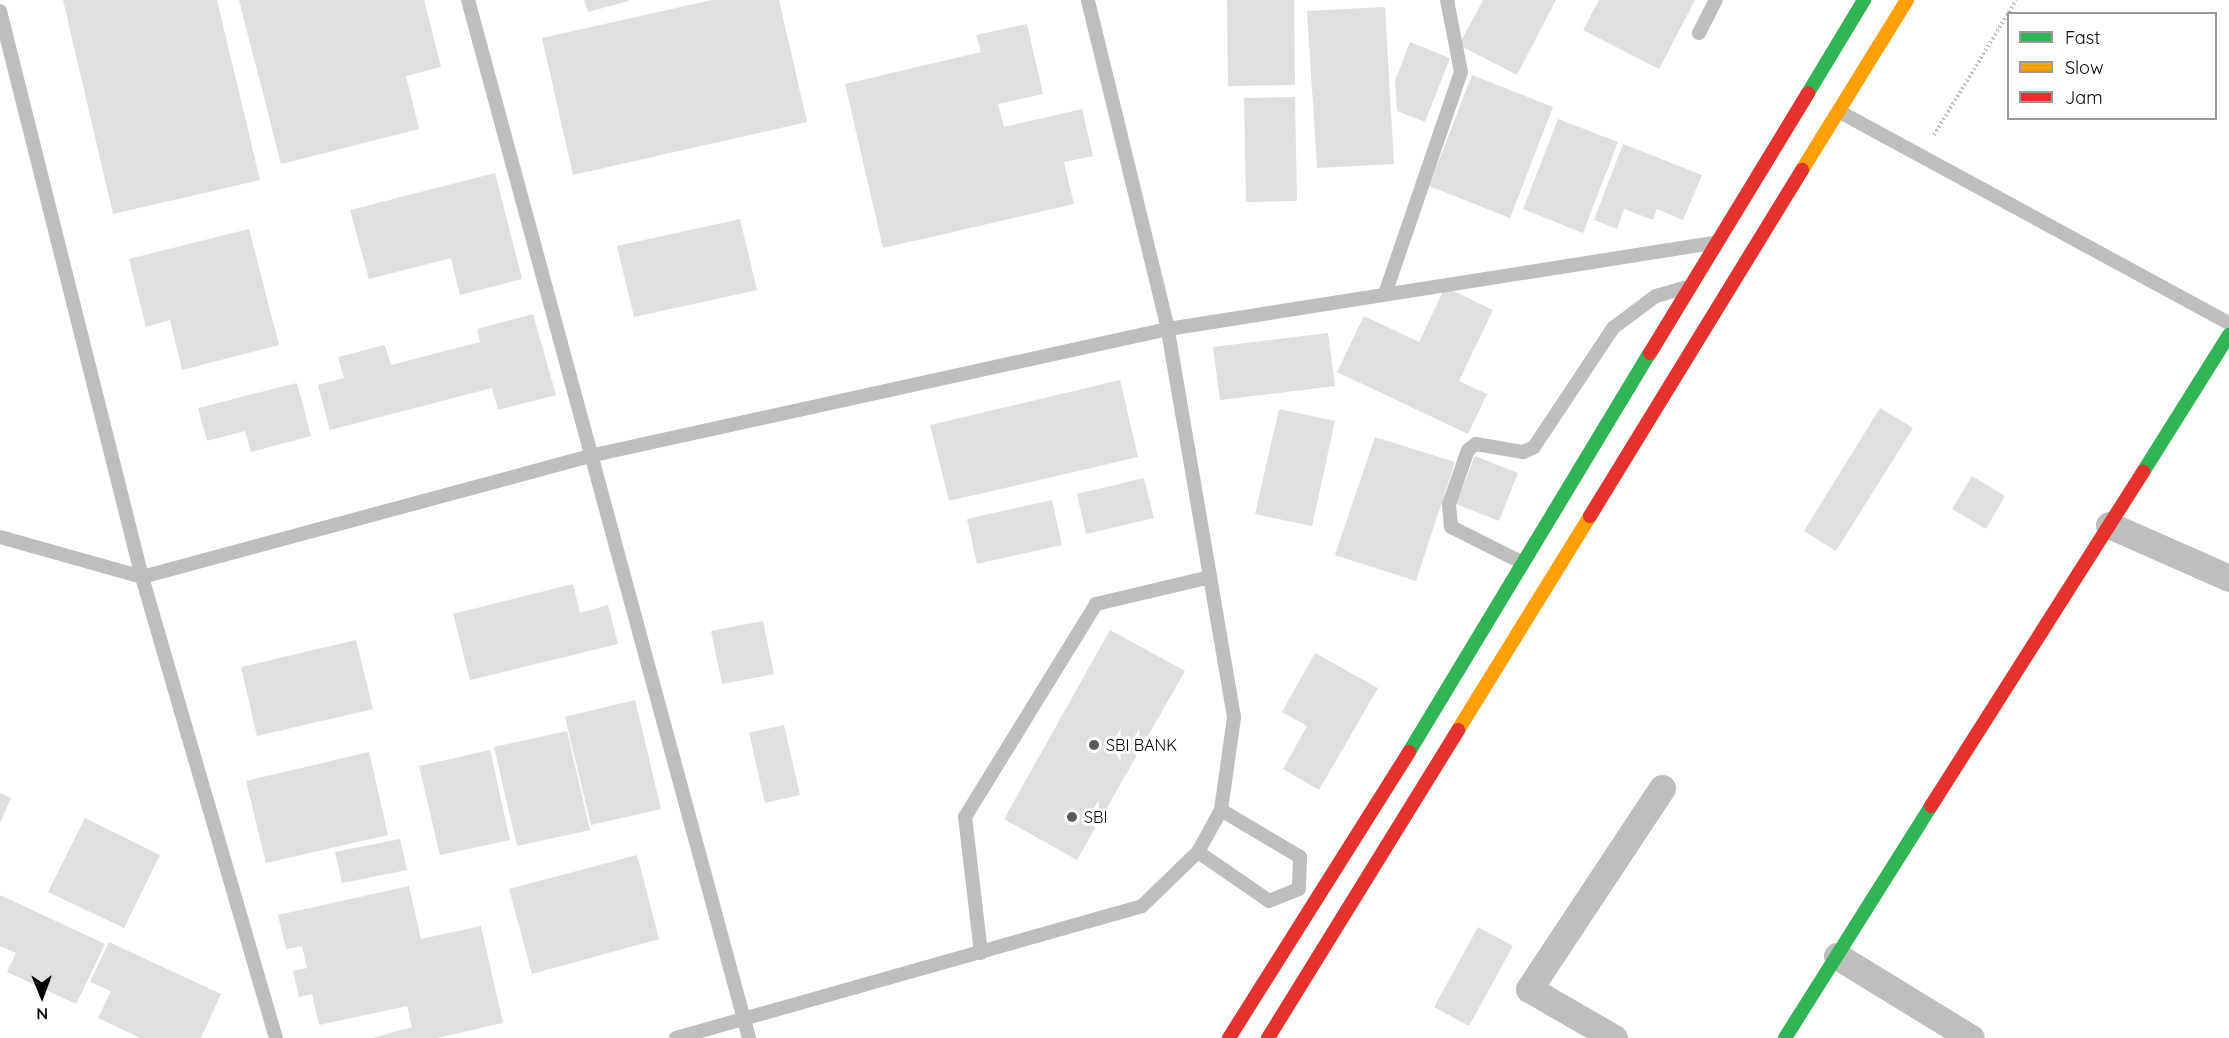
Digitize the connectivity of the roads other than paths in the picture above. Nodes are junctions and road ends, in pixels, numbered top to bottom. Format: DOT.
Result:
graph roads {
  1 [pos="468,0"];
  2 [pos="1088,0"];
  3 [pos="1447,0"];
  4 [pos="1716,0"];
  5 [pos="1864,0"];
  6 [pos="1907,0"];
  7 [pos="0,11"];
  8 [pos="1699,33"];
  9 [pos="1840,112"];
  10 [pos="1778,145"];
  11 [pos="1809,165"];
  12 [pos="1721,242"];
  13 [pos="1694,285"];
  14 [pos="1386,291"];
  15 [pos="2229,323"];
  16 [pos="1168,329"];
  17 [pos="2229,335"];
  18 [pos="594,455"];
  19 [pos="2109,525"];
  20 [pos="0,537"];
  21 [pos="1521,562"];
  22 [pos="142,577"];
  23 [pos="1210,577"];
  24 [pos="2229,578"];
  25 [pos="1662,788"];
  26 [pos="1221,810"];
  27 [pos="1198,852"];
  28 [pos="1299,889"];
  29 [pos="1319,900"];
  30 [pos="1345,916"];
  31 [pos="981,953"];
  32 [pos="1837,956"];
  33 [pos="747,1021"];
  34 [pos="276,1038"];
  35 [pos="676,1038"];
  36 [pos="749,1038"];
  37 [pos="1229,1038"];
  38 [pos="1268,1038"];
  39 [pos="1614,1038"];
  40 [pos="1785,1038"];
  41 [pos="1971,1038"];
  1 -- 18 [label="lane"];
  2 -- 16 [label="lane"];
  3 -- 14 [label="lane"];
  4 -- 8 [label="lane"];
  5 -- 10 [label="main road"];
  6 -- 9 [label="main road"];
  7 -- 22 [label="lane"];
  9 -- 11 [label="main road"];
  9 -- 15 [label="lane"];
  10 -- 11 [label="main road"];
  10 -- 12 [label="main road"];
  11 -- 30 [label="main road"];
  12 -- 13 [label="main road"];
  12 -- 14 [label="lane"];
  13 -- 21 [label="main road"];
  13 -- 21 [label="lane"];
  14 -- 16 [label="lane"];
  16 -- 18 [label="lane"];
  16 -- 23 [label="lane"];
  17 -- 19 [label="main road"];
  18 -- 22 [label="lane"];
  18 -- 33 [label="lane"];
  19 -- 24 [label="street"];
  19 -- 32 [label="main road"];
  20 -- 22 [label="lane"];
  21 -- 29 [label="main road"];
  22 -- 34 [label="lane"];
  23 -- 26 [label="lane"];
  23 -- 31 [label="lane"];
  25 -- 39 [label="street"];
  26 -- 27 [label="lane"];
  26 -- 28 [label="lane"];
  27 -- 28 [label="lane"];
  27 -- 31 [label="lane"];
  28 -- 29 [label="lane"];
  29 -- 30 [label="lane"];
  29 -- 37 [label="main road"];
  30 -- 38 [label="main road"];
  31 -- 33 [label="lane"];
  32 -- 40 [label="main road"];
  32 -- 41 [label="street"];
  33 -- 35 [label="lane"];
  33 -- 36 [label="lane"];
}
